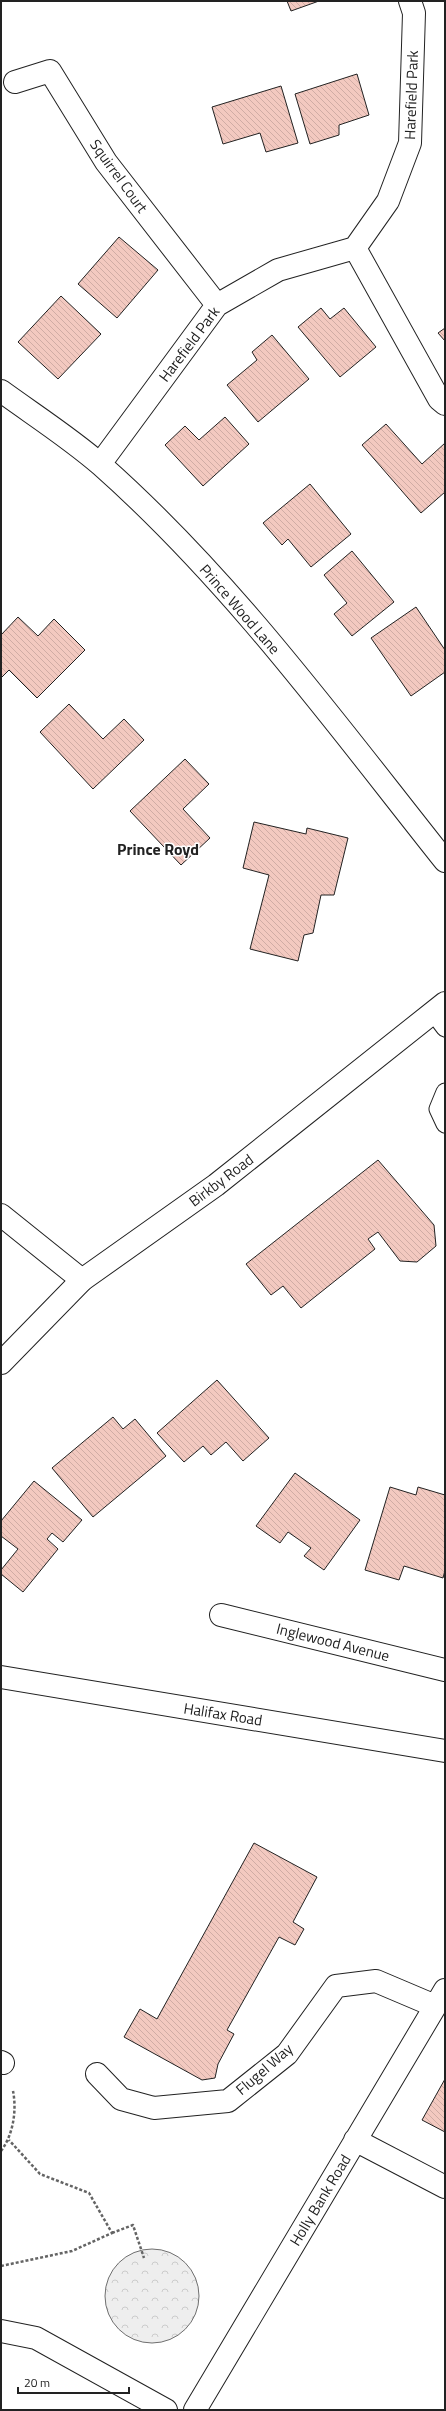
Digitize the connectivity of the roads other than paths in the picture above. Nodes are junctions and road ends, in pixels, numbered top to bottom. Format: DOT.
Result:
graph roads {
  1 [pos="410,1"];
  2 [pos="16,82"];
  3 [pos="355,248"];
  4 [pos="218,305"];
  5 [pos="1,391"];
  6 [pos="445,404"];
  7 [pos="100,464"];
  8 [pos="445,861"];
  9 [pos="441,1014"];
  10 [pos="445,1092"];
  11 [pos="445,1124"];
  12 [pos="1,1215"];
  13 [pos="82,1280"];
  14 [pos="1,1363"];
  15 [pos="221,1615"];
  16 [pos="445,1670"];
  17 [pos="1,1677"];
  18 [pos="445,1751"];
  19 [pos="442,2002"];
  20 [pos="98,2074"];
  21 [pos="355,2140"];
  22 [pos="445,2187"];
  23 [pos="1,2331"];
  24 [pos="166,2410"];
  25 [pos="195,2410"];
  1 -- 3 [label="main road, Harefield Park"];
  2 -- 4 [label="main road, Squirrel Court"];
  3 -- 4 [label="main road, Harefield Park"];
  3 -- 6 [label="main road"];
  4 -- 7 [label="main road, Harefield Park"];
  5 -- 7 [label="main road, Prince Wood Lane"];
  7 -- 8 [label="main road, Prince Wood Lane"];
  9 -- 13 [label="main road, Birkby Road"];
  10 -- 11 [label="lane"];
  12 -- 13 [label="main road"];
  13 -- 14 [label="main road, Birkby Road"];
  15 -- 16 [label="main road, Inglewood Avenue"];
  17 -- 18 [label="main road, Halifax Road"];
  19 -- 20 [label="main road, Flugel Way"];
  19 -- 21 [label="main road, Holly Bank Road"];
  21 -- 22 [label="main road"];
  21 -- 25 [label="main road, Holly Bank Road"];
  23 -- 24 [label="main road"];
}
